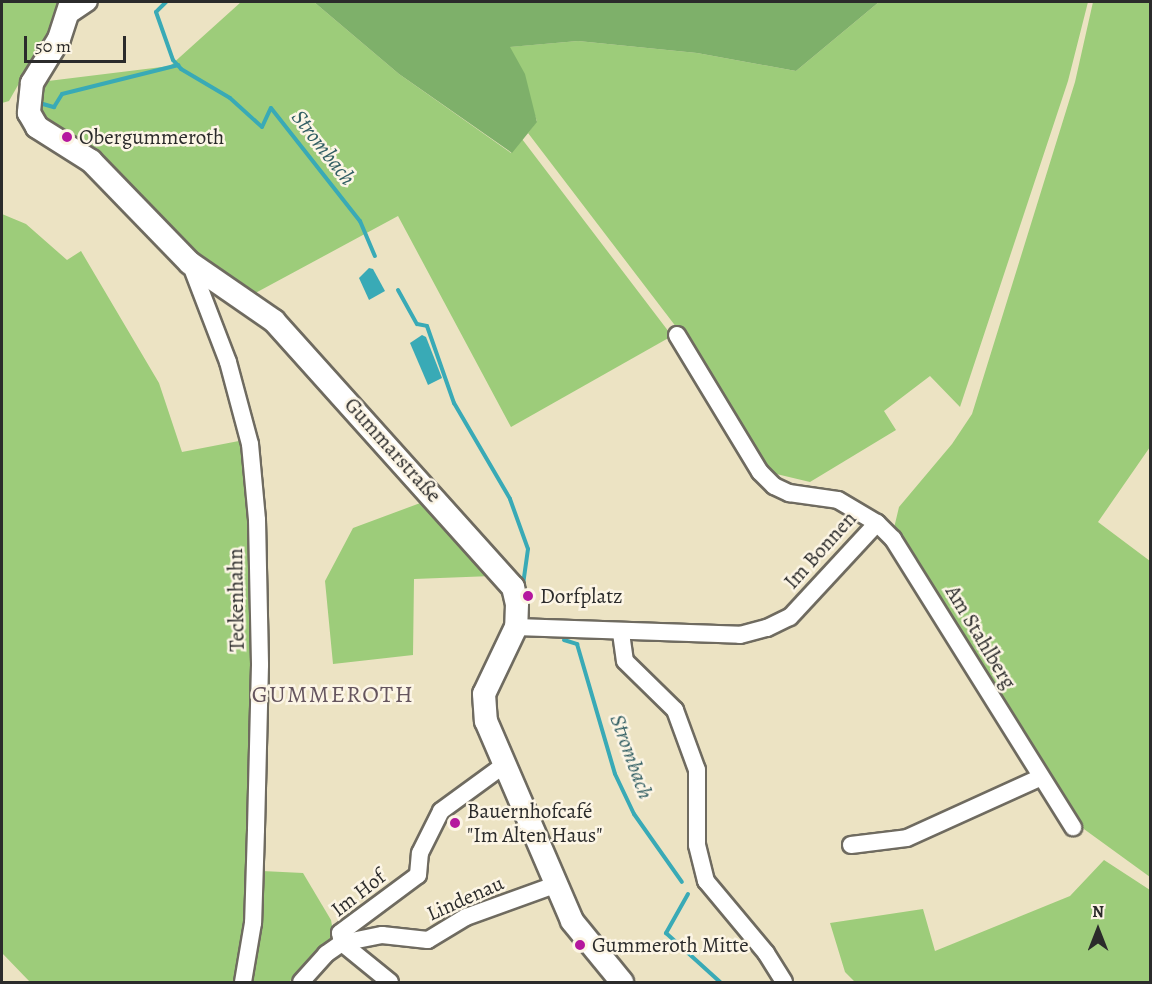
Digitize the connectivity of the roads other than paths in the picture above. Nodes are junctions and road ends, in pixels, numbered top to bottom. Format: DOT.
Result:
graph roads {
  1 [pos="89,2"];
  2 [pos="69,9"];
  3 [pos="190,263"];
  4 [pos="677,335"];
  5 [pos="877,524"];
  6 [pos="516,627"];
  7 [pos="621,633"];
  8 [pos="504,765"];
  9 [pos="1039,778"];
  10 [pos="1073,827"];
  11 [pos="851,845"];
  12 [pos="555,885"];
  13 [pos="342,943"];
  14 [pos="243,982"];
  15 [pos="302,982"];
  16 [pos="390,982"];
  17 [pos="622,982"];
  18 [pos="784,982"];
  1 -- 2 [label="street"];
  2 -- 3 [label="street, Gummarstraße"];
  3 -- 6 [label="street, Gummarstraße"];
  3 -- 14 [label="street, Teckenhahn"];
  4 -- 5 [label="street, Im Bonnen"];
  5 -- 7 [label="street, Im Bonnen"];
  5 -- 9 [label="street, Am Stahlberg"];
  6 -- 7 [label="street, Im Bonnen"];
  6 -- 8 [label="street, Gummarstraße"];
  7 -- 18 [label="street"];
  8 -- 12 [label="street, Gummarstraße"];
  8 -- 13 [label="street, Im Hof"];
  9 -- 10 [label="street, Am Stahlberg"];
  9 -- 11 [label="street"];
  12 -- 13 [label="street, Lindenau"];
  12 -- 17 [label="street, Gummarstraße"];
  13 -- 15 [label="street, Lindenau"];
  13 -- 16 [label="street, Im Hof"];
}
